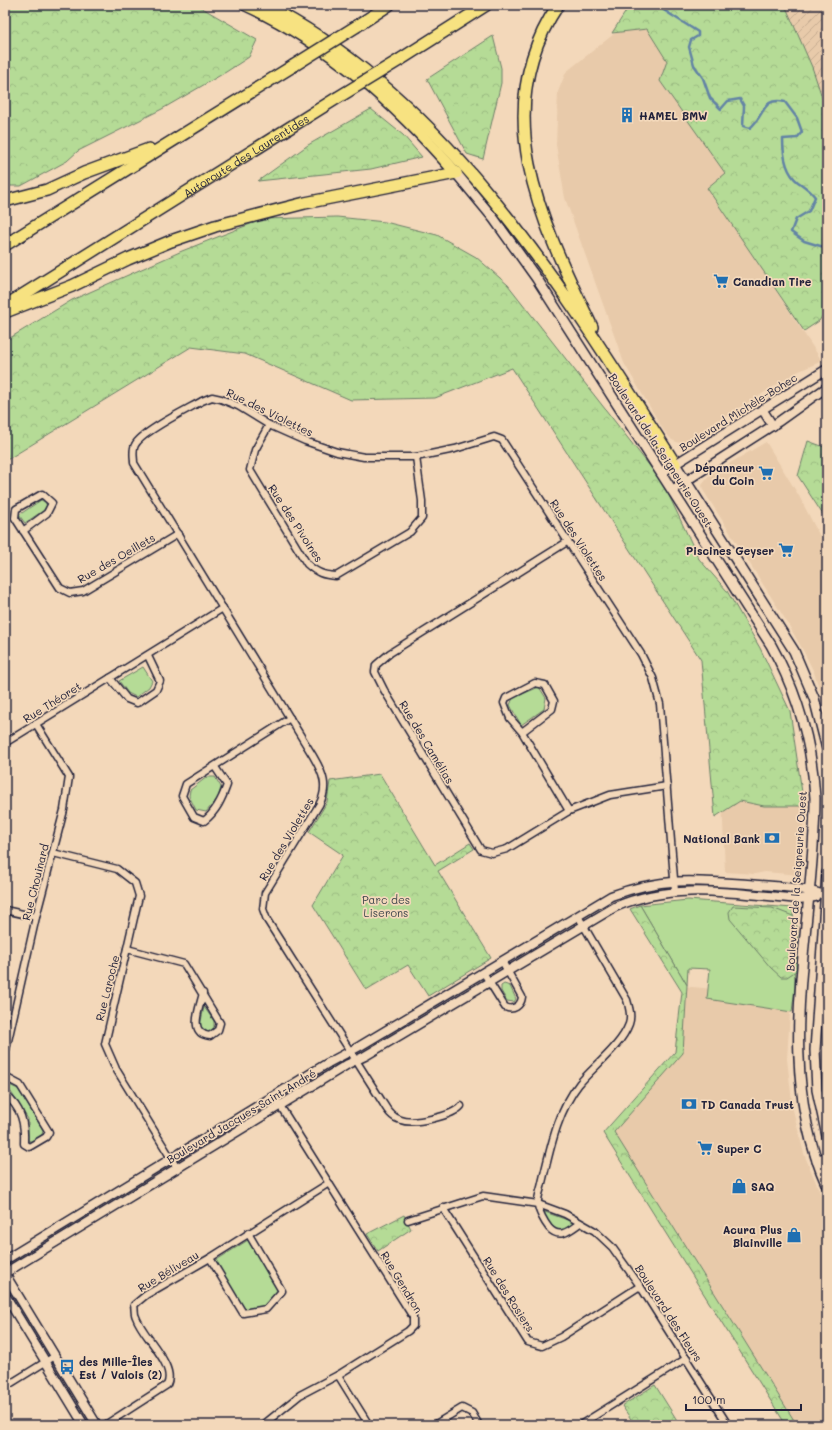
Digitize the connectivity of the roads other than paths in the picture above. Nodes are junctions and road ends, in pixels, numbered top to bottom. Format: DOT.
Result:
graph roads {
  1 [pos="246,5"];
  2 [pos="264,5"];
  3 [pos="389,5"];
  4 [pos="486,5"];
  5 [pos="558,5"];
  6 [pos="171,141"];
  7 [pos="456,173"];
  8 [pos="5,201"];
  9 [pos="5,245"];
  10 [pos="5,306"];
  11 [pos="5,312"];
  12 [pos="608,360"];
  13 [pos="827,370"];
  14 [pos="827,387"];
  15 [pos="762,409"];
  16 [pos="269,425"];
  17 [pos="773,426"];
  18 [pos="416,457"];
  19 [pos="675,464"];
  20 [pos="661,473"];
  21 [pos="686,481"];
  22 [pos="672,490"];
  23 [pos="23,530"];
  24 [pos="178,534"];
  25 [pos="567,542"];
  26 [pos="224,608"];
  27 [pos="148,656"];
  28 [pos="801,666"];
  29 [pos="786,673"];
  30 [pos="110,678"];
  31 [pos="290,718"];
  32 [pos="36,724"];
  33 [pos="522,732"];
  34 [pos="5,743"];
  35 [pos="827,749"];
  36 [pos="214,767"];
  37 [pos="667,786"];
  38 [pos="569,811"];
  39 [pos="53,854"];
  40 [pos="827,873"];
  41 [pos="674,880"];
  42 [pos="675,891"];
  43 [pos="808,894"];
  44 [pos="825,895"];
  45 [pos="5,910"];
  46 [pos="578,916"];
  47 [pos="36,917"];
  48 [pos="584,925"];
  49 [pos="127,949"];
  50 [pos="502,961"];
  51 [pos="507,971"];
  52 [pos="483,972"];
  53 [pos="489,982"];
  54 [pos="203,993"];
  55 [pos="350,1051"];
  56 [pos="5,1052"];
  57 [pos="356,1060"];
  58 [pos="5,1077"];
  59 [pos="5,1095"];
  60 [pos="274,1096"];
  61 [pos="279,1106"];
  62 [pos="461,1106"];
  63 [pos="827,1136"];
  64 [pos="827,1157"];
  65 [pos="171,1159"];
  66 [pos="817,1161"];
  67 [pos="177,1168"];
  68 [pos="329,1183"];
  69 [pos="827,1186"];
  70 [pos="538,1204"];
  71 [pos="443,1208"];
  72 [pos="408,1220"];
  73 [pos="580,1223"];
  74 [pos="248,1233"];
  75 [pos="210,1258"];
  76 [pos="5,1260"];
  77 [pos="5,1274"];
  78 [pos="640,1286"];
  79 [pos="5,1295"];
  80 [pos="55,1356"];
  81 [pos="687,1358"];
  82 [pos="45,1362"];
  83 [pos="338,1375"];
  84 [pos="5,1387"];
  85 [pos="84,1425"];
  86 [pos="97,1425"];
  87 [pos="105,1425"];
  88 [pos="263,1425"];
  89 [pos="368,1425"];
  90 [pos="434,1425"];
  91 [pos="479,1425"];
  92 [pos="582,1425"];
  93 [pos="728,1425"];
  1 -- 7 [label="highway"];
  2 -- 12 [label="highway"];
  3 -- 6 [label="highway, bridge"];
  4 -- 10 [label="highway, Autoroute des Laurentides, bridge"];
  5 -- 12 [label="highway"];
  6 -- 8 [label="highway"];
  6 -- 9 [label="highway"];
  7 -- 11 [label="highway"];
  7 -- 20 [label="main road, Boulevard de la Seigneurie Ouest"];
  12 -- 19 [label="highway"];
  13 -- 15 [label="street, Boulevard Michèle-Bohec"];
  14 -- 17 [label="street"];
  15 -- 17 [label="street"];
  15 -- 19 [label="street, Boulevard Michèle-Bohec"];
  16 -- 18 [label="street, Rue des Violettes"];
  16 -- 18 [label="street, Rue des Pivoines"];
  16 -- 24 [label="street, Rue des Violettes"];
  17 -- 21 [label="street"];
  18 -- 25 [label="street, Rue des Violettes"];
  19 -- 20 [label="street, Boulevard Michèle-Bohec"];
  19 -- 21 [label="main road, Boulevard de la Seigneurie Ouest"];
  20 -- 22 [label="main road, Boulevard de la Seigneurie Ouest"];
  21 -- 22 [label="street"];
  21 -- 28 [label="main road, Boulevard de la Seigneurie Ouest"];
  22 -- 29 [label="main road, Boulevard de la Seigneurie Ouest"];
  23 -- 23 [label="street, Rue des Oeillets"];
  23 -- 24 [label="street, Rue des Oeillets"];
  24 -- 26 [label="street, Rue des Violettes"];
  25 -- 37 [label="street, Rue des Violettes"];
  25 -- 38 [label="street, Rue des Camélias"];
  26 -- 27 [label="street, Rue Théoret"];
  26 -- 31 [label="street, Rue des Violettes"];
  27 -- 30 [label="street, Rue Théoret"];
  27 -- 30 [label="street"];
  28 -- 29 [label="main road"];
  28 -- 35 [label="main road, Boulevard de la Seigneurie Ouest"];
  29 -- 43 [label="main road, Boulevard de la Seigneurie Ouest"];
  30 -- 32 [label="street, Rue Théoret"];
  31 -- 36 [label="street"];
  31 -- 55 [label="street, Rue des Violettes"];
  32 -- 34 [label="street, Rue Théoret"];
  32 -- 39 [label="street, Rue Chouinard"];
  33 -- 33 [label="street"];
  33 -- 38 [label="street"];
  36 -- 36 [label="street"];
  37 -- 38 [label="street, Rue des Camélias"];
  37 -- 41 [label="street, Rue des Violettes"];
  39 -- 47 [label="street, Rue Chouinard"];
  39 -- 49 [label="street, Rue Laroche"];
  40 -- 44 [label="main road"];
  41 -- 42 [label="street, Rue des Violettes"];
  41 -- 43 [label="street, Boulevard Jacques-Saint-André"];
  41 -- 46 [label="street, Boulevard Jacques-Saint-André"];
  42 -- 43 [label="street, Boulevard Jacques-Saint-André"];
  42 -- 48 [label="street, Boulevard Jacques-Saint-André"];
  43 -- 44 [label="street"];
  43 -- 66 [label="main road, Boulevard de la Seigneurie Ouest"];
  44 -- 63 [label="main road"];
  45 -- 47 [label="street"];
  46 -- 48 [label="street"];
  46 -- 50 [label="street, Boulevard Jacques-Saint-André"];
  47 -- 56 [label="street, Rue Chouinard"];
  48 -- 51 [label="street, Boulevard Jacques-Saint-André"];
  48 -- 70 [label="street"];
  49 -- 54 [label="street"];
  49 -- 65 [label="street, Rue Laroche"];
  50 -- 51 [label="street"];
  50 -- 52 [label="street, Boulevard Jacques-Saint-André"];
  51 -- 53 [label="street, Boulevard Jacques-Saint-André"];
  51 -- 53 [label="street"];
  52 -- 53 [label="street"];
  52 -- 55 [label="street, Boulevard Jacques-Saint-André"];
  53 -- 57 [label="street, Boulevard Jacques-Saint-André"];
  54 -- 54 [label="street"];
  55 -- 57 [label="street, Rue des Violettes"];
  55 -- 60 [label="street, Boulevard Jacques-Saint-André"];
  57 -- 61 [label="street, Boulevard Jacques-Saint-André"];
  57 -- 62 [label="street, Rue des Violettes"];
  58 -- 59 [label="street"];
  60 -- 61 [label="street, Rue Gendron"];
  60 -- 65 [label="street, Boulevard Jacques-Saint-André"];
  61 -- 67 [label="street, Boulevard Jacques-Saint-André"];
  61 -- 68 [label="street, Rue Gendron"];
  64 -- 66 [label="main road"];
  65 -- 67 [label="street, Rue Laroche"];
  65 -- 76 [label="street, Boulevard Jacques-Saint-André"];
  66 -- 69 [label="main road, Boulevard de la Seigneurie Ouest"];
  67 -- 77 [label="street, Boulevard Jacques-Saint-André"];
  68 -- 74 [label="street, Rue Béliveau"];
  68 -- 83 [label="street, Rue Gendron"];
  70 -- 71 [label="street, Boulevard des Fleurs"];
  70 -- 73 [label="street, Boulevard des Fleurs"];
  70 -- 73 [label="street"];
  71 -- 72 [label="street, Boulevard des Fleurs"];
  71 -- 78 [label="street, Rue des Rosiers"];
  73 -- 78 [label="street, Boulevard des Fleurs"];
  74 -- 75 [label="street, Rue Béliveau"];
  74 -- 75 [label="street, Rue Béliveau"];
  75 -- 87 [label="street, Rue Béliveau"];
  77 -- 80 [label="street"];
  78 -- 81 [label="street, Boulevard des Fleurs"];
  79 -- 82 [label="street"];
  80 -- 82 [label="street"];
  80 -- 86 [label="street"];
  81 -- 92 [label="street"];
  81 -- 93 [label="street, Boulevard des Fleurs"];
  82 -- 84 [label="street"];
  82 -- 85 [label="street"];
  83 -- 88 [label="street, Rue Gendron"];
  83 -- 89 [label="street"];
  90 -- 91 [label="street"];
}
